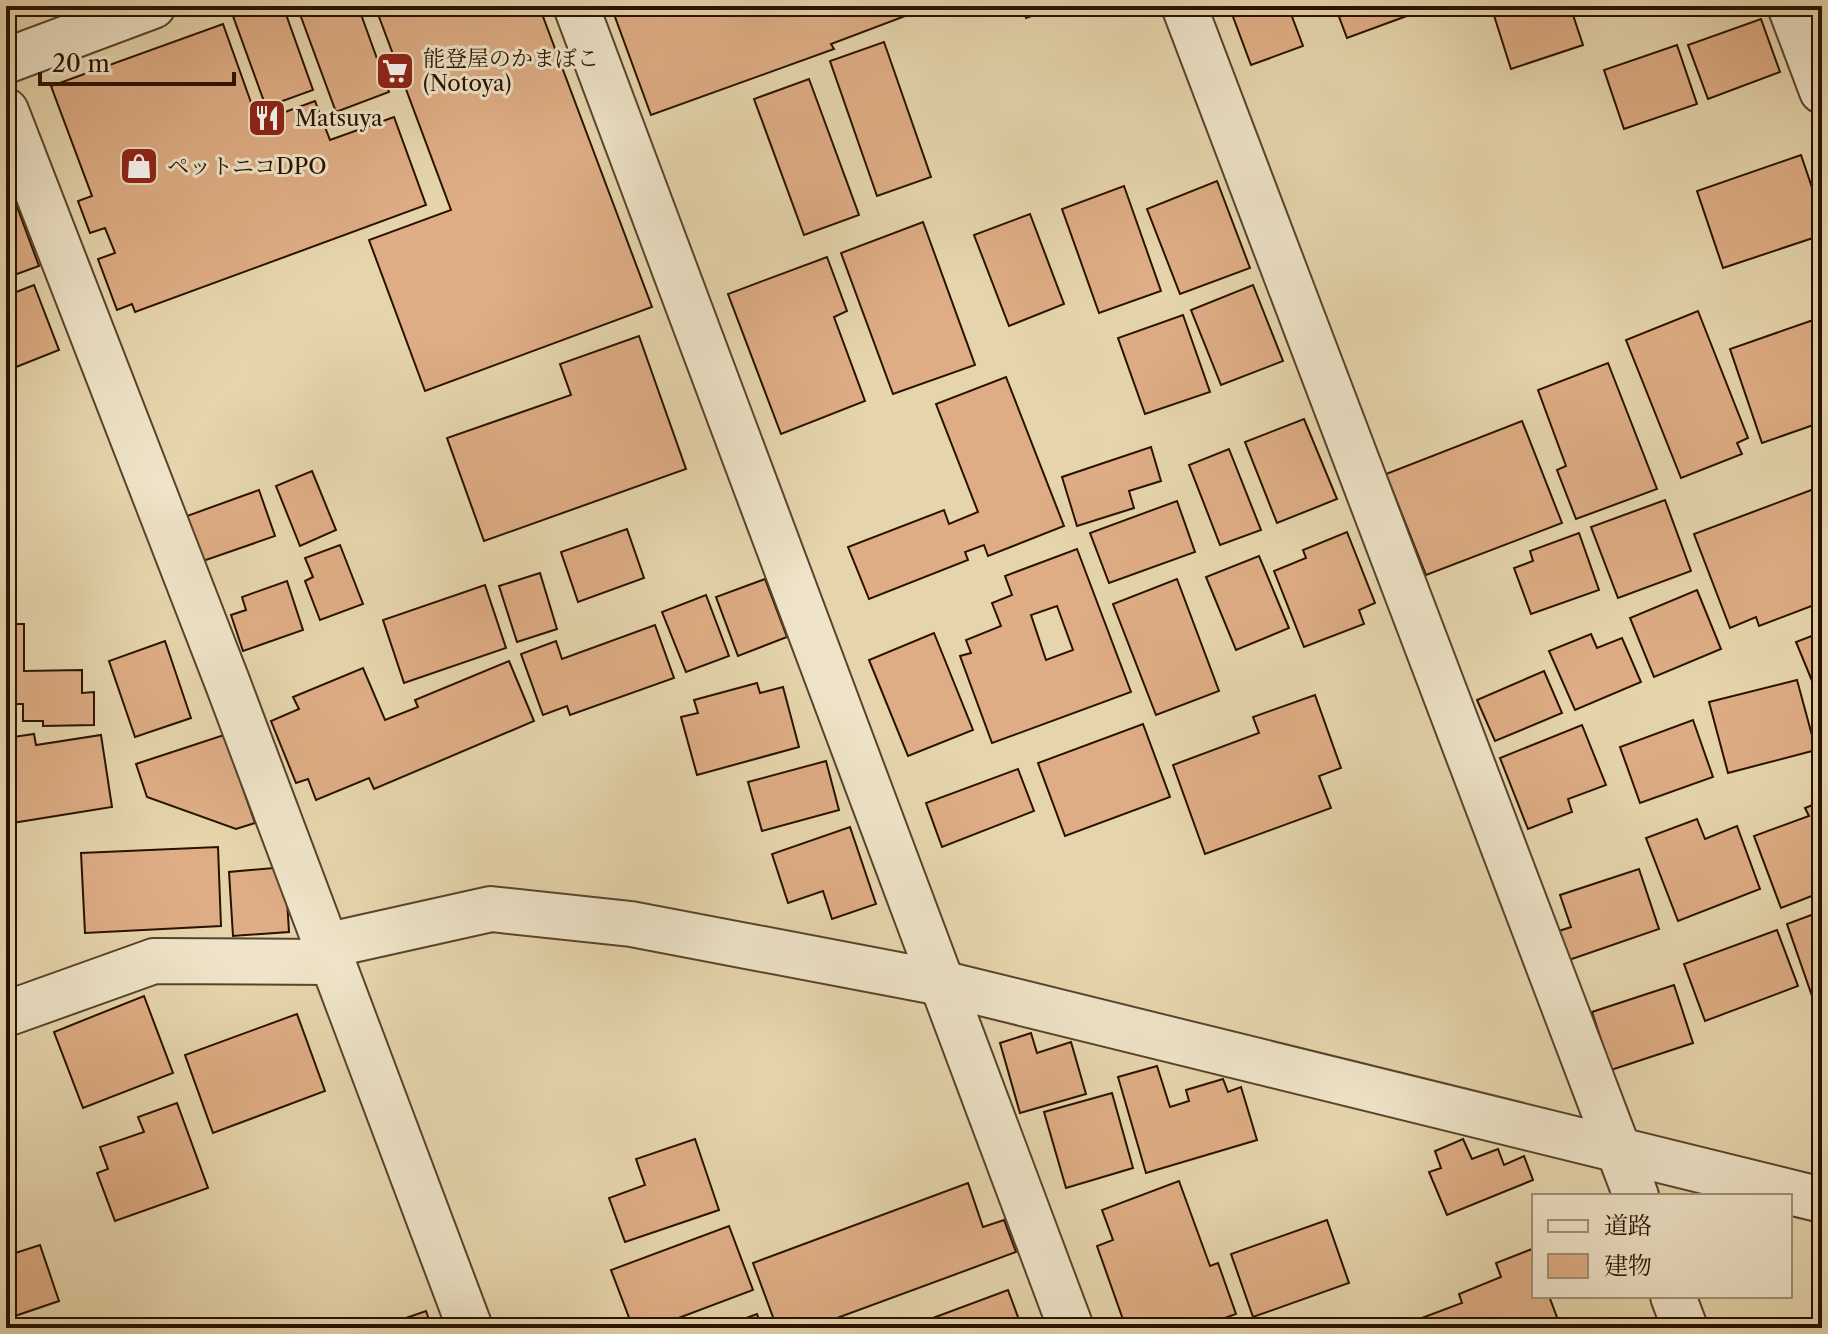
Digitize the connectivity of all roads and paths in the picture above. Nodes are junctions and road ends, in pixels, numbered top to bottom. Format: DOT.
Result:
graph roads {
  1 [pos="153,6"];
  2 [pos="576,6"];
  3 [pos="1184,6"];
  4 [pos="1790,6"];
  5 [pos="6,61"];
  6 [pos="1822,91"];
  7 [pos="6,111"];
  8 [pos="327,954"];
  9 [pos="941,983"];
  10 [pos="6,1014"];
  11 [pos="1617,1147"];
  12 [pos="1635,1194"];
  13 [pos="1822,1200"];
  14 [pos="1674,1298"];
  15 [pos="470,1328"];
  16 [pos="1071,1328"];
  17 [pos="1685,1328"];
  1 -- 5 [label="street"];
  2 -- 9 [label="street"];
  3 -- 11 [label="street"];
  4 -- 6 [label="street"];
  7 -- 8 [label="street"];
  8 -- 9 [label="street"];
  8 -- 10 [label="street"];
  8 -- 15 [label="street"];
  9 -- 11 [label="street"];
  9 -- 16 [label="street"];
  11 -- 12 [label="street"];
  11 -- 13 [label="street"];
  14 -- 17 [label="street"];
}
